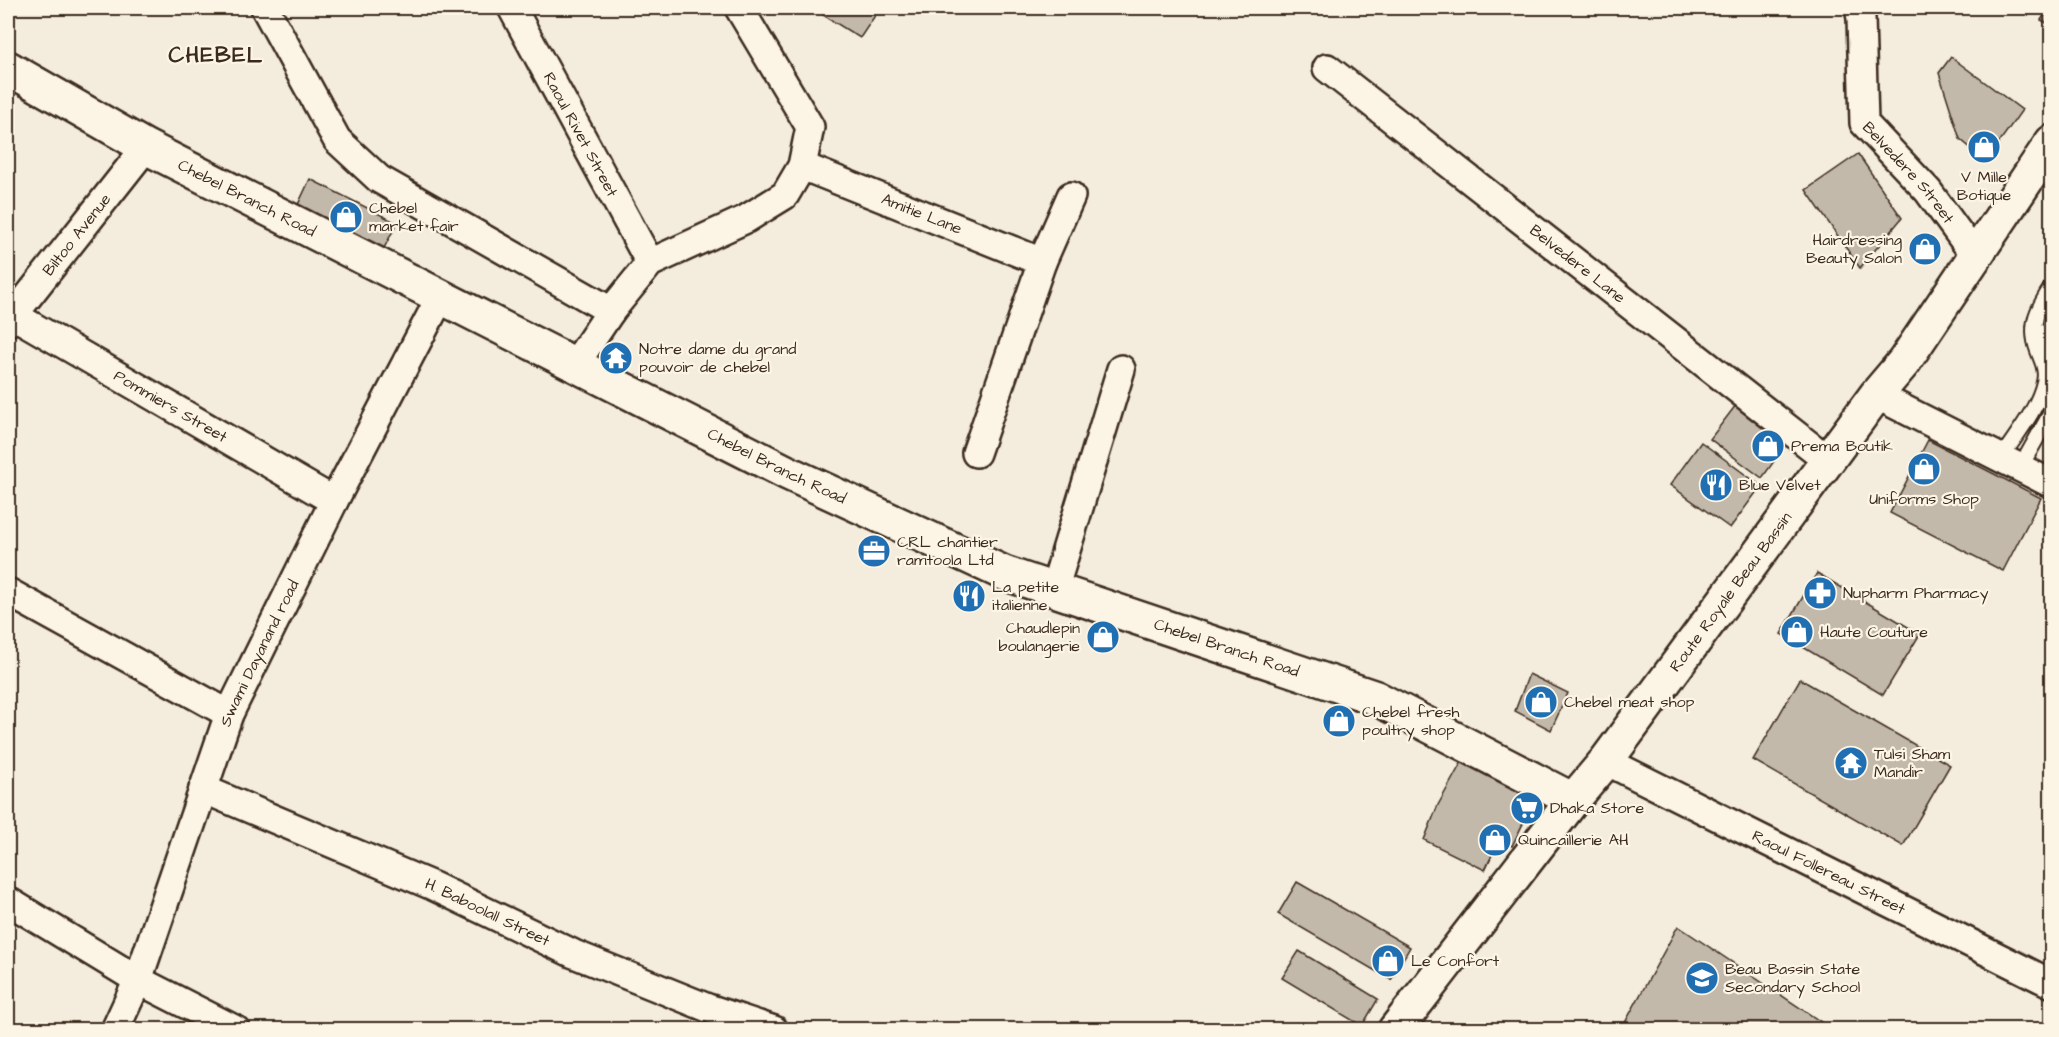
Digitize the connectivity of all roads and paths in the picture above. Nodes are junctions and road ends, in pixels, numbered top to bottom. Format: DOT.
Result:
graph roads {
  1 [pos="265,8"];
  2 [pos="512,8"];
  3 [pos="739,8"];
  4 [pos="1859,8"];
  5 [pos="8,68"];
  6 [pos="1327,69"];
  7 [pos="2052,142"];
  8 [pos="146,147"];
  9 [pos="802,166"];
  10 [pos="1071,196"];
  11 [pos="1976,256"];
  12 [pos="1042,262"];
  13 [pos="650,263"];
  14 [pos="2052,286"];
  15 [pos="441,296"];
  16 [pos="611,311"];
  17 [pos="9,316"];
  18 [pos="2034,327"];
  19 [pos="2052,344"];
  20 [pos="574,366"];
  21 [pos="1121,369"];
  22 [pos="1876,395"];
  23 [pos="2052,411"];
  24 [pos="976,453"];
  25 [pos="1828,460"];
  26 [pos="2010,463"];
  27 [pos="2052,484"];
  28 [pos="334,501"];
  29 [pos="1054,590"];
  30 [pos="8,592"];
  31 [pos="230,714"];
  32 [pos="1606,761"];
  33 [pos="203,789"];
  34 [pos="1573,800"];
  35 [pos="8,901"];
  36 [pos="138,980"];
  37 [pos="2052,984"];
  38 [pos="115,1029"];
  39 [pos="236,1029"];
  40 [pos="774,1029"];
  41 [pos="1395,1029"];
  1 -- 16 [label="street"];
  2 -- 13 [label="street, Raoul Rivet Street"];
  3 -- 9 [label="street"];
  4 -- 11 [label="street, Belvedere Street"];
  5 -- 8 [label="main road, Chebel Branch Road"];
  6 -- 25 [label="street, Belvedere Lane"];
  7 -- 11 [label="main road, Route Royale Beau Bassin"];
  8 -- 15 [label="main road, Chebel Branch Road"];
  8 -- 17 [label="street, Biltoo Avenue"];
  9 -- 12 [label="street, Amitie Lane"];
  9 -- 13 [label="street"];
  10 -- 12 [label="street"];
  11 -- 22 [label="main road, Route Royale Beau Bassin"];
  12 -- 24 [label="street"];
  13 -- 16 [label="street"];
  14 -- 18 [label="lane"];
  15 -- 20 [label="main road, Chebel Branch Road"];
  15 -- 28 [label="street, Swami Dayanand road"];
  16 -- 20 [label="street"];
  17 -- 28 [label="street, Pommiers Street"];
  18 -- 19 [label="lane"];
  18 -- 26 [label="lane"];
  20 -- 29 [label="main road, Chebel Branch Road"];
  21 -- 29 [label="street"];
  22 -- 25 [label="main road, Route Royale Beau Bassin"];
  22 -- 26 [label="street"];
  23 -- 26 [label="lane"];
  25 -- 32 [label="main road, Route Royale Beau Bassin"];
  26 -- 27 [label="street"];
  28 -- 31 [label="street, Swami Dayanand road"];
  29 -- 34 [label="main road, Chebel Branch Road"];
  30 -- 31 [label="street"];
  31 -- 33 [label="street, Swami Dayanand road"];
  32 -- 34 [label="main road, Route Royale Beau Bassin"];
  32 -- 37 [label="street, Raoul Follereau Street"];
  33 -- 36 [label="street, Swami Dayanand road"];
  33 -- 40 [label="street, H. Baboolall Street"];
  34 -- 41 [label="main road, Route Royale Beau Bassin"];
  35 -- 36 [label="street"];
  36 -- 38 [label="street, Swami Dayanand road"];
  36 -- 39 [label="street"];
}
